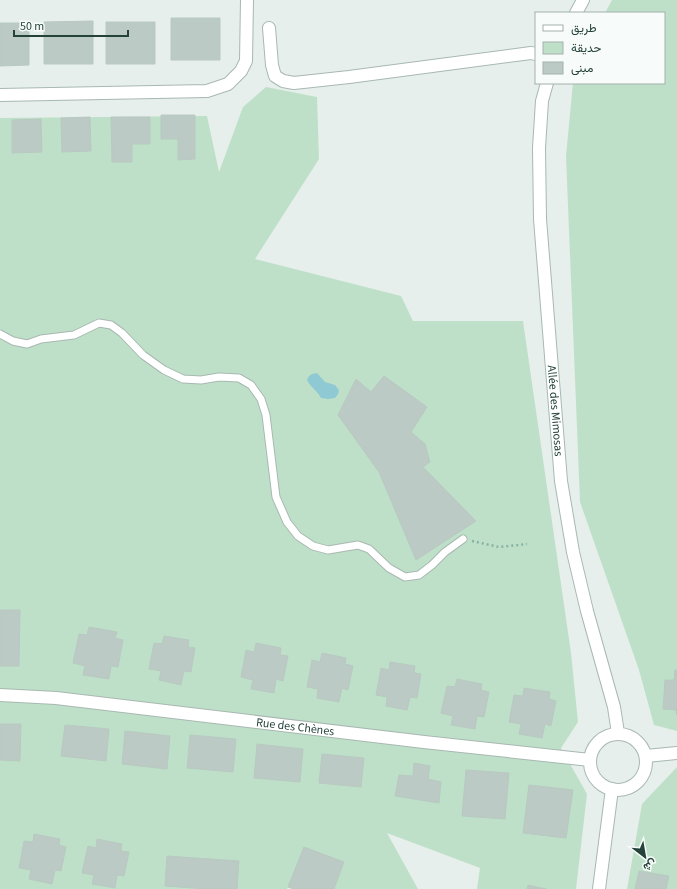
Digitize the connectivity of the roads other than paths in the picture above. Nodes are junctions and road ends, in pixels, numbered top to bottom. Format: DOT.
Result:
graph roads {
  1 [pos="247,0"];
  2 [pos="583,0"];
  3 [pos="577,12"];
  4 [pos="269,28"];
  5 [pos="535,54"];
  6 [pos="547,84"];
  7 [pos="0,95"];
  8 [pos="0,334"];
  9 [pos="462,539"];
  10 [pos="0,695"];
  11 [pos="618,733"];
  12 [pos="677,753"];
  13 [pos="646,756"];
  14 [pos="590,760"];
  15 [pos="612,789"];
  16 [pos="599,889"];
  1 -- 7 [label="street"];
  2 -- 3 [label="street"];
  4 -- 5 [label="street"];
  6 -- 11 [label="street, Allée des Mimosas"];
  8 -- 9 [label="lane"];
  10 -- 14 [label="street, Rue des Chènes"];
  11 -- 13 [label="street"];
  11 -- 14 [label="street"];
  12 -- 13 [label="street"];
  13 -- 15 [label="street"];
  14 -- 15 [label="street"];
  15 -- 16 [label="street"];
}
